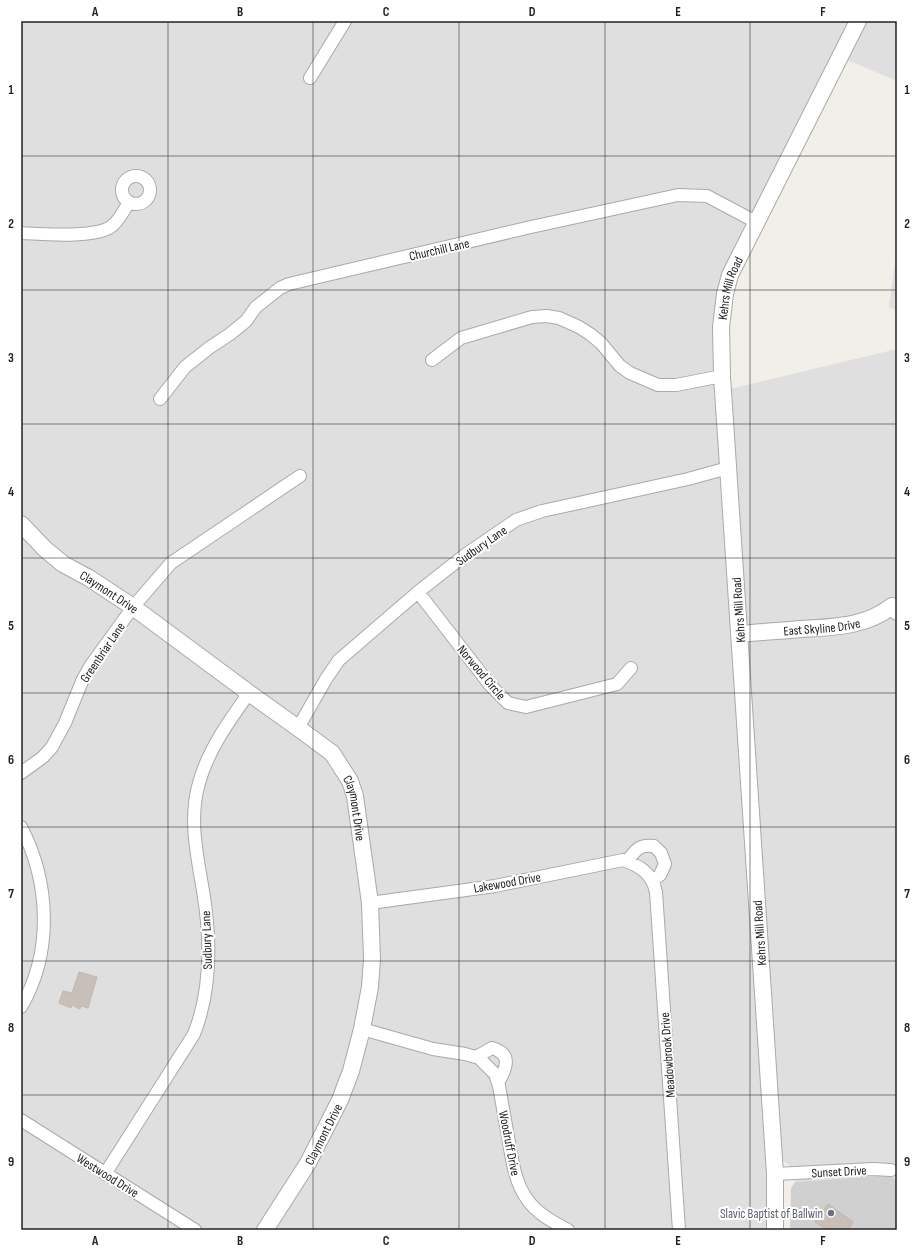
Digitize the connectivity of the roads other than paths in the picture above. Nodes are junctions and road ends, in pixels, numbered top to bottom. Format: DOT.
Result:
graph roads {
  1 [pos="345,21"];
  2 [pos="858,21"];
  3 [pos="310,78"];
  4 [pos="129,202"];
  5 [pos="756,222"];
  6 [pos="21,233"];
  7 [pos="432,360"];
  8 [pos="722,376"];
  9 [pos="160,399"];
  10 [pos="728,468"];
  11 [pos="300,476"];
  12 [pos="21,524"];
  13 [pos="418,592"];
  14 [pos="133,607"];
  15 [pos="895,607"];
  16 [pos="740,634"];
  17 [pos="632,668"];
  18 [pos="249,693"];
  19 [pos="298,728"];
  20 [pos="21,773"];
  21 [pos="21,828"];
  22 [pos="627,861"];
  23 [pos="652,881"];
  24 [pos="370,903"];
  25 [pos="21,1007"];
  26 [pos="362,1030"];
  27 [pos="476,1057"];
  28 [pos="498,1082"];
  29 [pos="21,1120"];
  30 [pos="895,1168"];
  31 [pos="104,1174"];
  32 [pos="775,1174"];
  33 [pos="194,1230"];
  34 [pos="265,1230"];
  35 [pos="568,1230"];
  36 [pos="679,1230"];
  37 [pos="775,1230"];
  1 -- 3 [label="street"];
  2 -- 5 [label="street, Kehrs Mill Road"];
  4 -- 6 [label="street"];
  5 -- 8 [label="street, Kehrs Mill Road"];
  5 -- 9 [label="street, Churchill Lane"];
  7 -- 8 [label="street"];
  8 -- 10 [label="street, Kehrs Mill Road"];
  10 -- 13 [label="street, Sudbury Lane"];
  10 -- 16 [label="street, Kehrs Mill Road"];
  11 -- 14 [label="street, Greenbriar Lane"];
  12 -- 14 [label="street, Claymont Drive"];
  13 -- 17 [label="street, Norwood Circle"];
  13 -- 19 [label="street, Sudbury Lane"];
  14 -- 18 [label="street, Claymont Drive"];
  14 -- 20 [label="street, Greenbriar Lane"];
  15 -- 16 [label="street, East Skyline Drive"];
  16 -- 32 [label="street, Kehrs Mill Road"];
  18 -- 19 [label="street, Claymont Drive"];
  18 -- 31 [label="street, Sudbury Lane"];
  19 -- 24 [label="street, Claymont Drive"];
  21 -- 25 [label="street"];
  22 -- 23 [label="street, Meadowbrook Drive"];
  22 -- 23 [label="street"];
  22 -- 24 [label="street, Lakewood Drive"];
  23 -- 36 [label="street, Meadowbrook Drive"];
  24 -- 26 [label="street, Claymont Drive"];
  26 -- 27 [label="street, Woodruff Drive"];
  26 -- 34 [label="street, Claymont Drive"];
  27 -- 28 [label="street, Woodruff Drive"];
  27 -- 28 [label="street"];
  28 -- 35 [label="street, Woodruff Drive"];
  29 -- 31 [label="street, Westwood Drive"];
  30 -- 32 [label="street, Sunset Drive"];
  31 -- 33 [label="street, Westwood Drive"];
  32 -- 37 [label="street, Kehrs Mill Road"];
}
